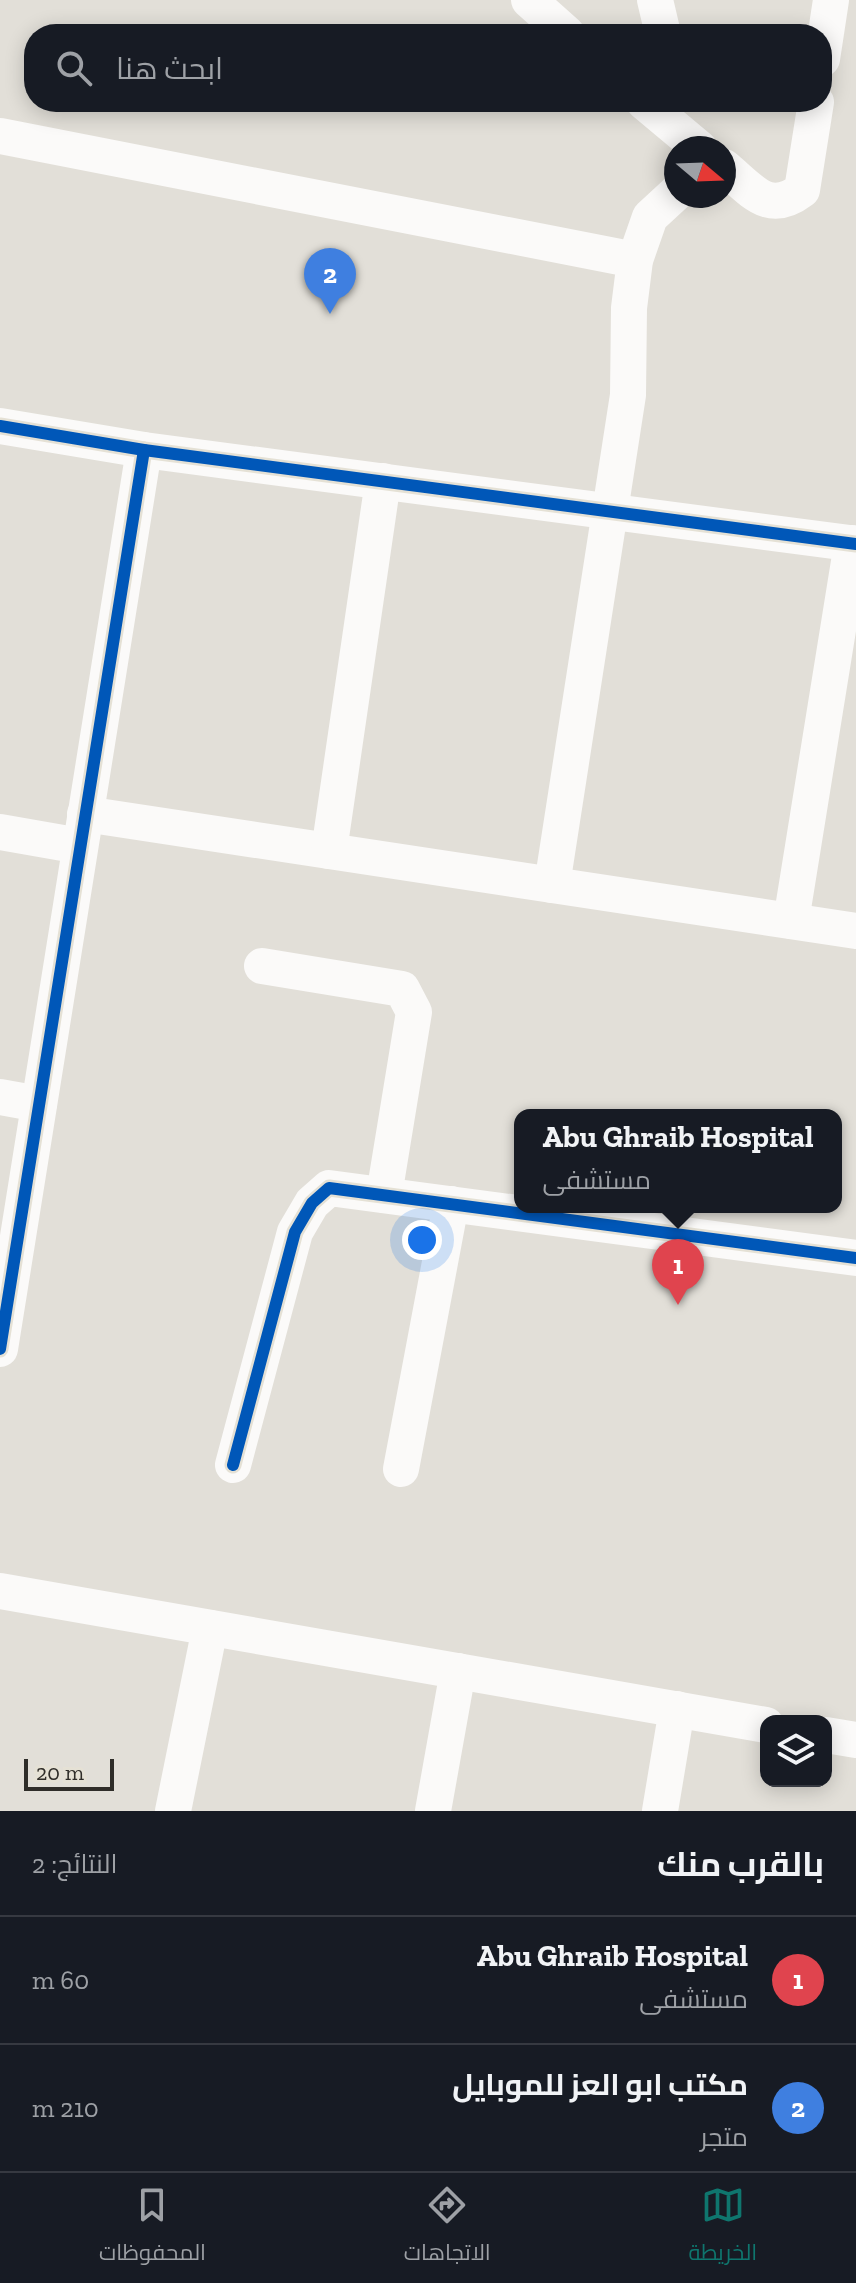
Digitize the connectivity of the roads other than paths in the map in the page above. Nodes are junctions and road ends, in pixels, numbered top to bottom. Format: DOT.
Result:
graph roads {
  1 [pos="529,0"];
  2 [pos="655,0"];
  3 [pos="831,0"];
  4 [pos="556,24"];
  5 [pos="661,24"];
  6 [pos="827,24"];
  7 [pos="656,112"];
  8 [pos="682,112"];
  9 [pos="814,112"];
  10 [pos="0,136"];
  11 [pos="684,136"];
  12 [pos="690,136"];
  13 [pos="736,177"];
  14 [pos="664,204"];
  15 [pos="635,260"];
  16 [pos="0,426"];
  17 [pos="144,450"];
  18 [pos="383,481"];
  19 [pos="612,511"];
  20 [pos="854,544"];
  21 [pos="83,830"];
  22 [pos="0,832"];
  23 [pos="329,851"];
  24 [pos="552,885"];
  25 [pos="791,921"];
  26 [pos="856,931"];
  27 [pos="262,966"];
  28 [pos="0,1097"];
  29 [pos="39,1104"];
  30 [pos="384,1195"];
  31 [pos="451,1204"];
  32 [pos="514,1212"];
  33 [pos="518,1213"];
  34 [pos="856,1258"];
  35 [pos="0,1346"];
  36 [pos="233,1465"];
  37 [pos="401,1469"];
  38 [pos="0,1591"];
  39 [pos="210,1628"];
  40 [pos="458,1671"];
  41 [pos="677,1709"];
  42 [pos="760,1724"];
  43 [pos="832,1736"];
  44 [pos="856,1740"];
  45 [pos="173,1811"];
  46 [pos="433,1811"];
  47 [pos="660,1811"];
  1 -- 4 [label="street"];
  2 -- 5 [label="street"];
  3 -- 6 [label="street"];
  7 -- 11 [label="street"];
  8 -- 12 [label="street"];
  9 -- 13 [label="street"];
  10 -- 15 [label="street"];
  14 -- 15 [label="street"];
  15 -- 19 [label="street"];
  16 -- 17 [label="street"];
  17 -- 18 [label="street"];
  17 -- 21 [label="street"];
  18 -- 19 [label="street"];
  18 -- 23 [label="street"];
  19 -- 20 [label="street"];
  19 -- 24 [label="street"];
  20 -- 25 [label="street"];
  21 -- 22 [label="street"];
  21 -- 23 [label="street"];
  21 -- 29 [label="street"];
  23 -- 24 [label="street"];
  24 -- 25 [label="street"];
  25 -- 26 [label="street"];
  27 -- 30 [label="street"];
  28 -- 29 [label="street"];
  29 -- 35 [label="street"];
  30 -- 31 [label="street"];
  30 -- 36 [label="street"];
  31 -- 32 [label="street"];
  31 -- 37 [label="street"];
  33 -- 34 [label="street"];
  38 -- 39 [label="street"];
  39 -- 40 [label="street"];
  39 -- 45 [label="street"];
  40 -- 41 [label="street"];
  40 -- 46 [label="street"];
  41 -- 42 [label="street"];
  41 -- 47 [label="street"];
  43 -- 44 [label="street"];
}
